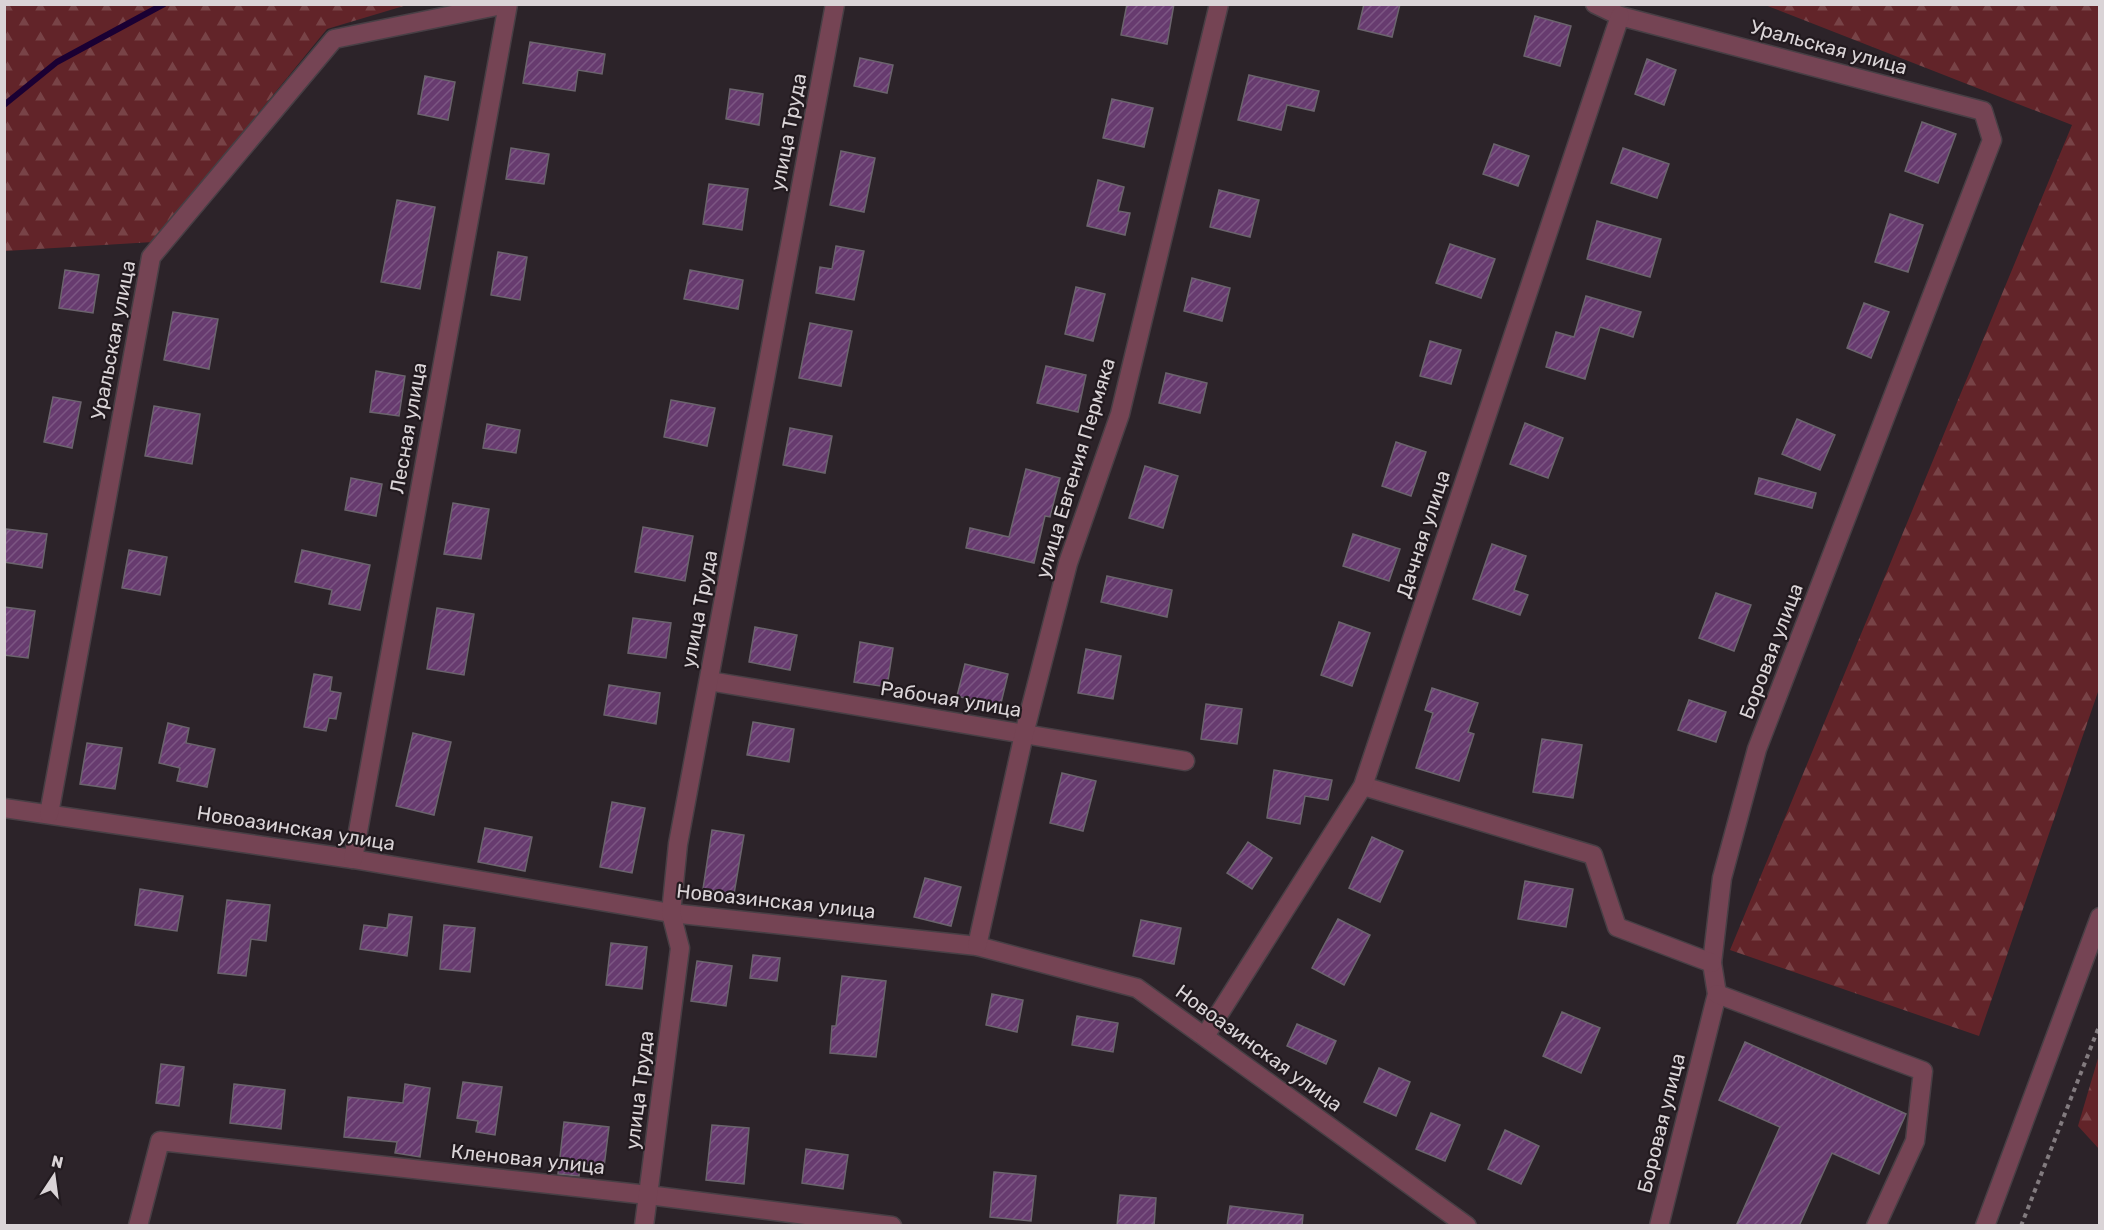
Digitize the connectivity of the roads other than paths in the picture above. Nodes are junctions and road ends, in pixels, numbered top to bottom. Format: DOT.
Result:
graph roads {
  1 [pos="508,4"];
  2 [pos="835,4"];
  3 [pos="1219,4"];
  4 [pos="1595,4"];
  5 [pos="1620,16"];
  6 [pos="1983,111"];
  7 [pos="709,681"];
  8 [pos="1024,734"];
  9 [pos="1185,761"];
  10 [pos="1363,786"];
  11 [pos="4,808"];
  12 [pos="49,814"];
  13 [pos="353,859"];
  14 [pos="671,913"];
  15 [pos="2100,917"];
  16 [pos="977,946"];
  17 [pos="1712,963"];
  18 [pos="1717,994"];
  19 [pos="1205,1036"];
  20 [pos="648,1195"];
  21 [pos="138,1226"];
  22 [pos="644,1226"];
  23 [pos="892,1226"];
  24 [pos="1467,1226"];
  25 [pos="1659,1226"];
  26 [pos="1876,1226"];
  27 [pos="1985,1226"];
  1 -- 12 [label="street, Уральская улица"];
  1 -- 13 [label="street, Лесная улица"];
  2 -- 7 [label="street, улица Труда"];
  3 -- 8 [label="street, улица Евгения Пермяка"];
  4 -- 5 [label="street, Уральская улица"];
  5 -- 6 [label="street, Уральская улица"];
  5 -- 10 [label="street, Дачная улица"];
  6 -- 17 [label="street, Боровая улица"];
  7 -- 8 [label="street, Рабочая улица"];
  7 -- 14 [label="street, улица Труда"];
  8 -- 9 [label="street, Рабочая улица"];
  8 -- 16 [label="street, улица Евгения Пермяка"];
  10 -- 17 [label="street"];
  10 -- 19 [label="street, Дачная улица"];
  11 -- 12 [label="street, Новоазинская улица"];
  12 -- 13 [label="street, Новоазинская улица"];
  13 -- 14 [label="street, Новоазинская улица"];
  14 -- 16 [label="street, Новоазинская улица"];
  14 -- 20 [label="street, улица Труда"];
  15 -- 27 [label="street"];
  16 -- 19 [label="street, Новоазинская улица"];
  17 -- 18 [label="street, Боровая улица"];
  18 -- 25 [label="street, Боровая улица"];
  18 -- 26 [label="street"];
  19 -- 24 [label="street, Новоазинская улица"];
  20 -- 21 [label="street, Кленовая улица"];
  20 -- 22 [label="street, улица Труда"];
  20 -- 23 [label="street, Кленовая улица"];
}
